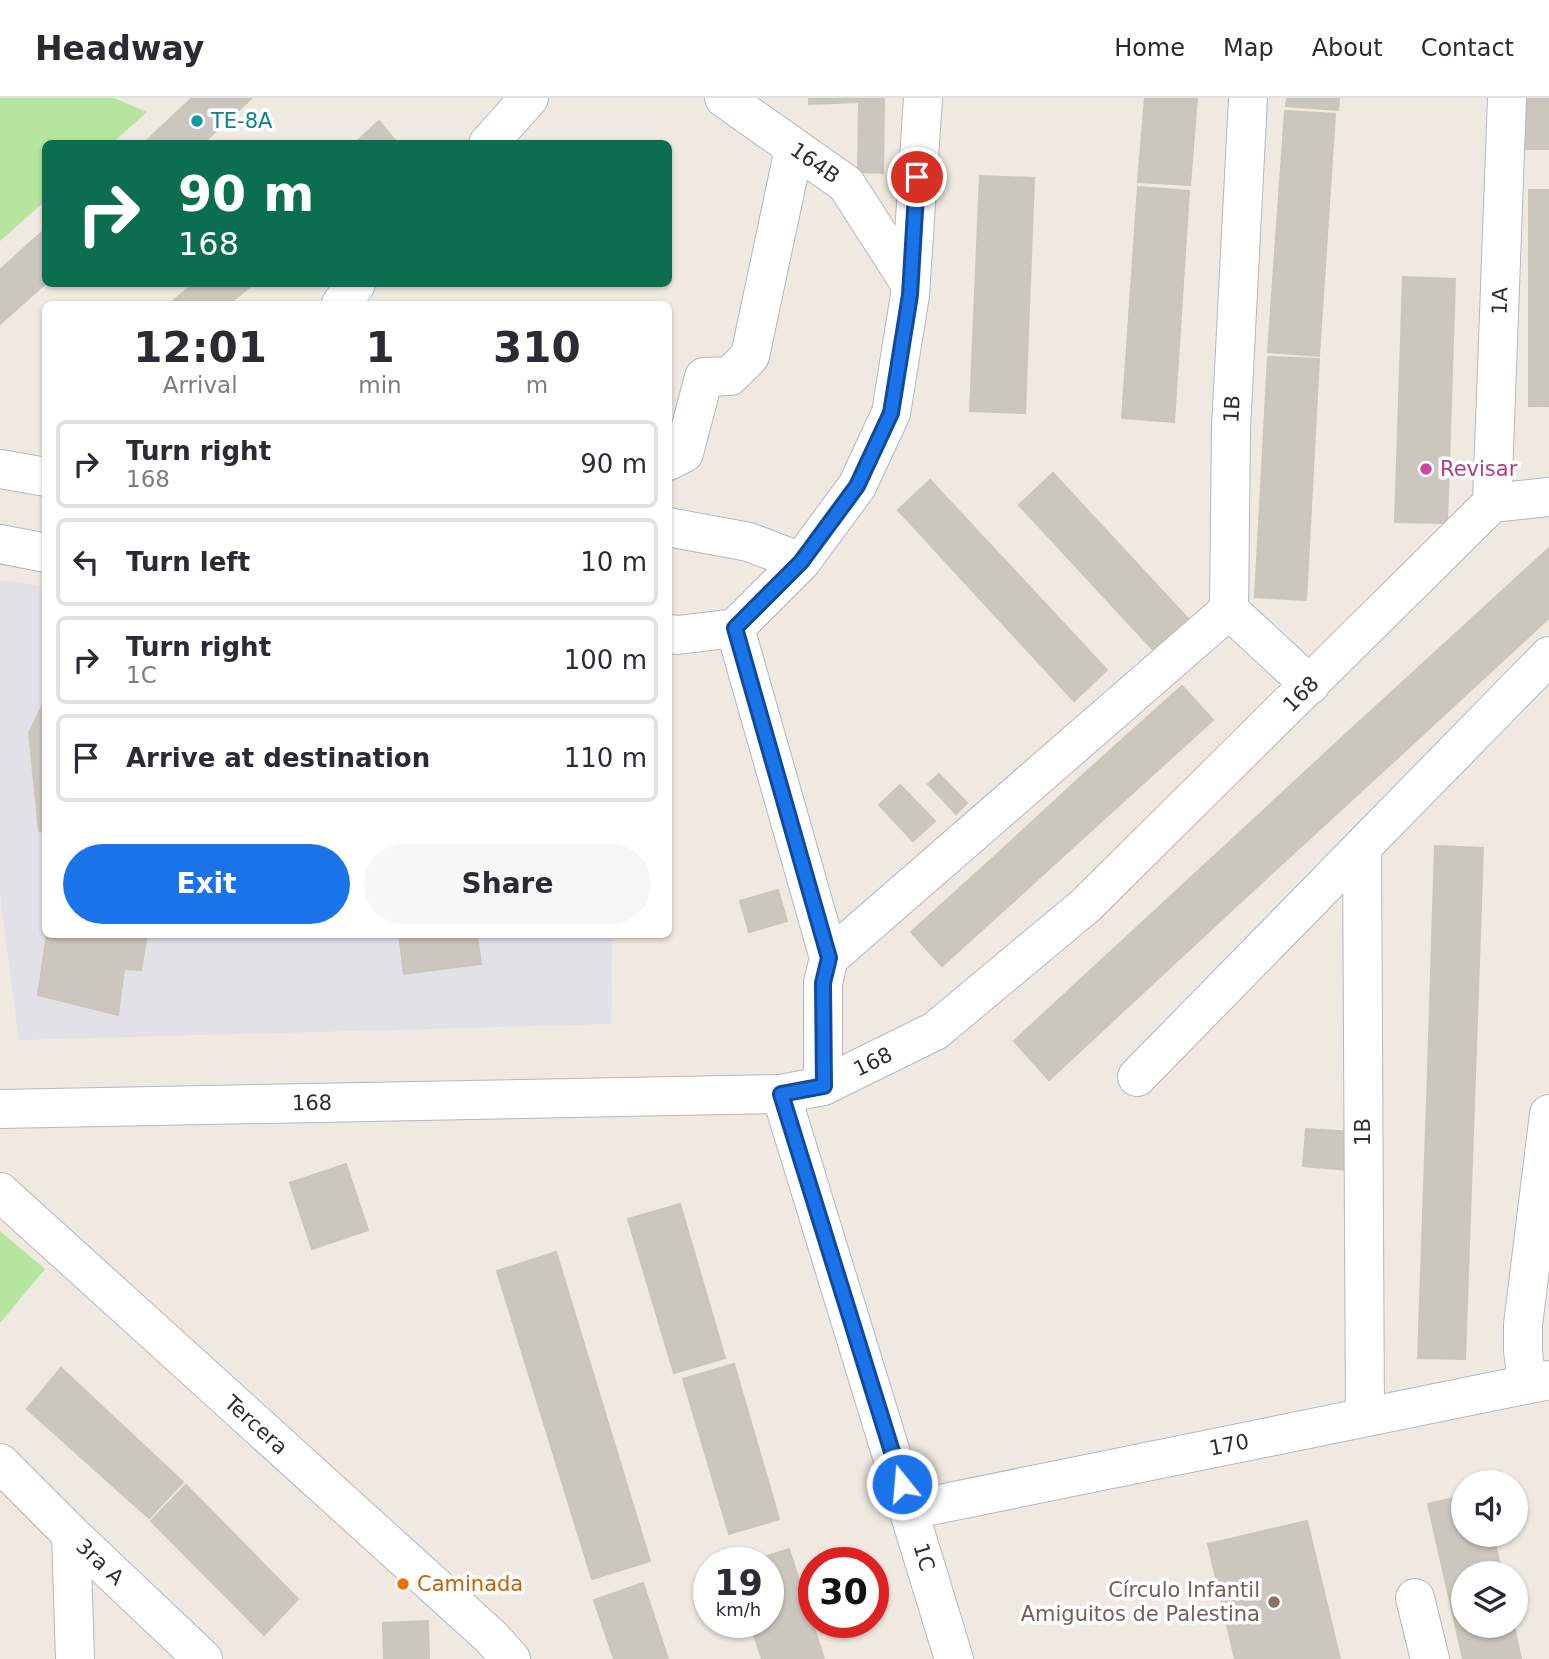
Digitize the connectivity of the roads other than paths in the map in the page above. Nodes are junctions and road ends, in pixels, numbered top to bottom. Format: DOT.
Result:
graph roads {
  1 [pos="529,98"];
  2 [pos="724,98"];
  3 [pos="923,98"];
  4 [pos="1248,98"];
  5 [pos="1507,98"];
  6 [pos="492,140"];
  7 [pos="794,149"];
  8 [pos="909,282"];
  9 [pos="672,459"];
  10 [pos="0,469"];
  11 [pos="42,476"];
  12 [pos="1549,497"];
  13 [pos="1492,503"];
  14 [pos="672,528"];
  15 [pos="0,544"];
  16 [pos="42,552"];
  17 [pos="801,562"];
  18 [pos="1229,610"];
  19 [pos="735,628"];
  20 [pos="673,635"];
  21 [pos="1549,656"];
  22 [pos="1310,685"];
  23 [pos="1362,847"];
  24 [pos="829,958"];
  25 [pos="1137,1077"];
  26 [pos="824,1086"];
  27 [pos="781,1094"];
  28 [pos="0,1109"];
  29 [pos="1549,1114"];
  30 [pos="0,1192"];
  31 [pos="1542,1387"];
  32 [pos="1365,1417"];
  33 [pos="0,1463"];
  34 [pos="909,1510"];
  35 [pos="71,1535"];
  36 [pos="1415,1598"];
  37 [pos="75,1659"];
  38 [pos="203,1659"];
  39 [pos="511,1659"];
  40 [pos="954,1659"];
  41 [pos="1430,1659"];
  1 -- 6 [label="street"];
  2 -- 7 [label="street, 164B"];
  3 -- 8 [label="street"];
  4 -- 18 [label="street, 1B"];
  5 -- 13 [label="street, 1A"];
  7 -- 8 [label="street, 164B"];
  7 -- 9 [label="street"];
  8 -- 17 [label="street"];
  10 -- 11 [label="street"];
  12 -- 13 [label="street"];
  13 -- 22 [label="street, 168"];
  14 -- 17 [label="street"];
  15 -- 16 [label="street"];
  17 -- 19 [label="street"];
  18 -- 22 [label="street"];
  18 -- 24 [label="street"];
  19 -- 20 [label="street"];
  19 -- 24 [label="street"];
  21 -- 23 [label="street"];
  22 -- 26 [label="street, 168"];
  23 -- 25 [label="street"];
  23 -- 32 [label="street, 1B"];
  24 -- 26 [label="street"];
  26 -- 27 [label="street, 168"];
  27 -- 28 [label="street, 168"];
  27 -- 34 [label="street, 1C"];
  29 -- 31 [label="street"];
  30 -- 39 [label="street, Tercera"];
  31 -- 32 [label="street, 170"];
  32 -- 34 [label="street, 170"];
  33 -- 35 [label="street, 3ra A"];
  34 -- 40 [label="street, 1C"];
  35 -- 37 [label="street"];
  35 -- 38 [label="street, 3ra A"];
  36 -- 41 [label="street"];
}
